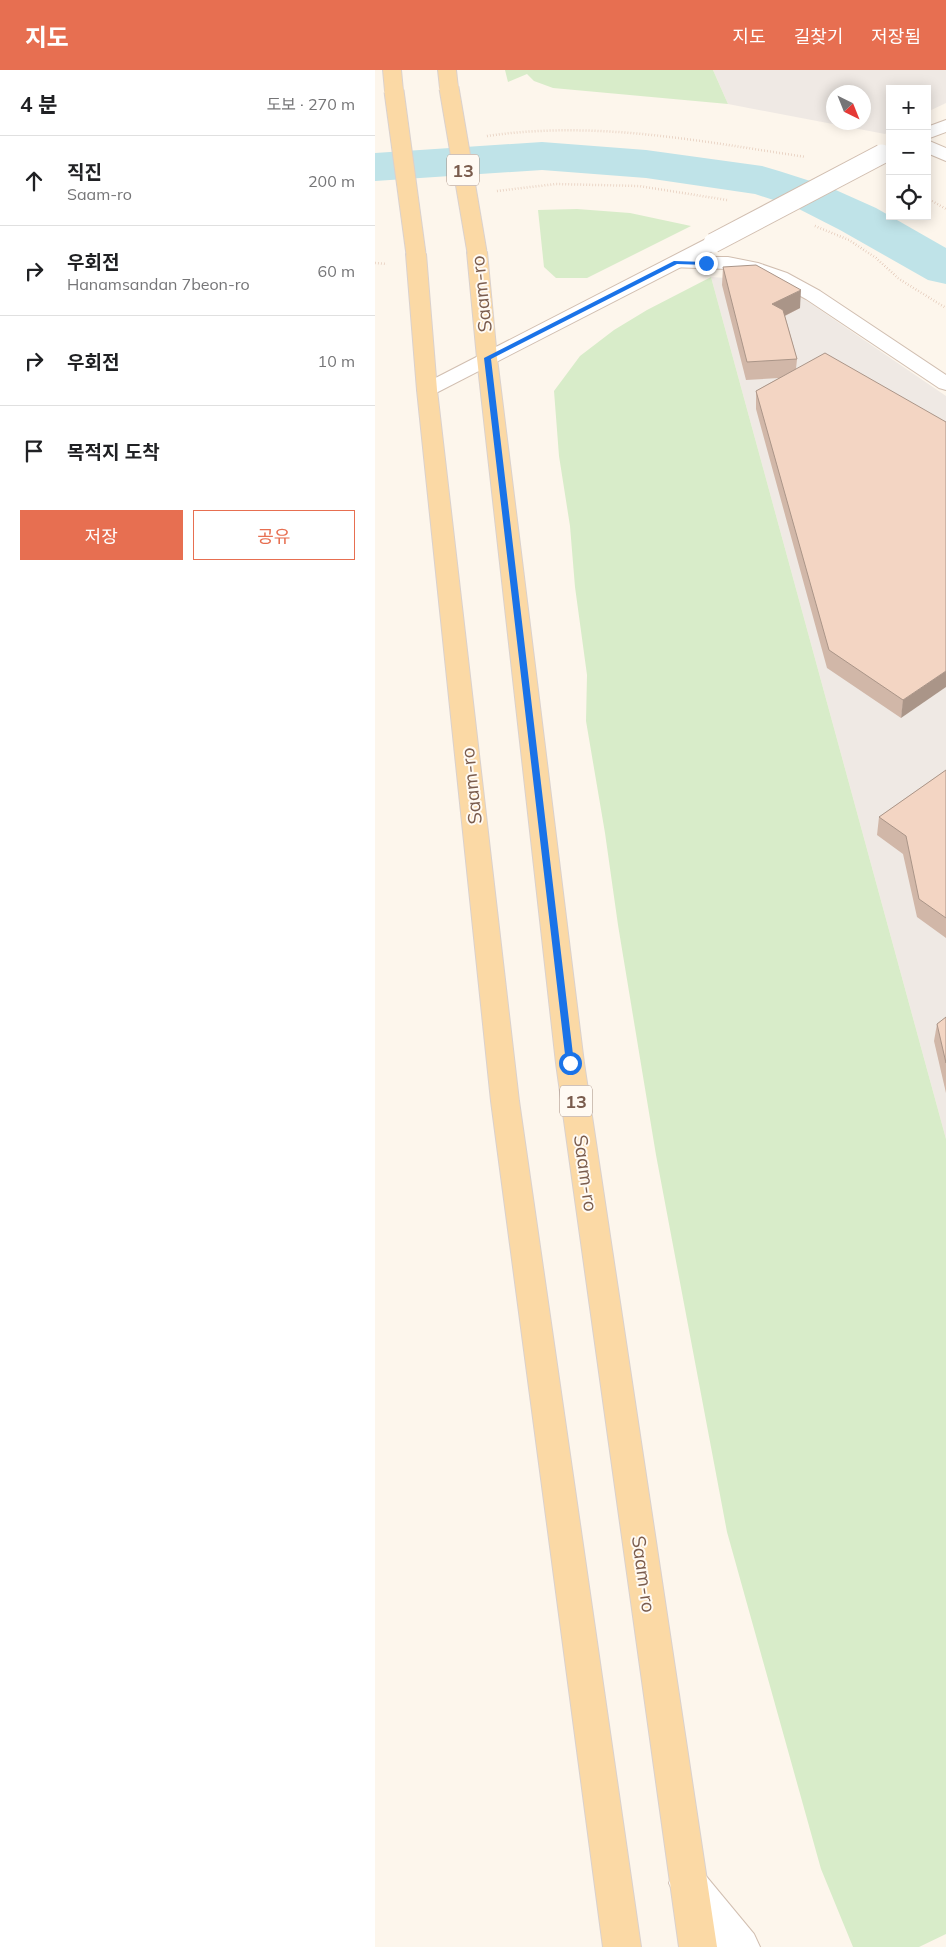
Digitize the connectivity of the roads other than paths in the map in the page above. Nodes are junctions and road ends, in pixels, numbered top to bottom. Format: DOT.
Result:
graph roads {
  1 [pos="392,70"];
  2 [pos="447,70"];
  3 [pos="946,124"];
  4 [pos="931,132"];
  5 [pos="931,147"];
  6 [pos="886,152"];
  7 [pos="946,156"];
  8 [pos="676,262"];
  9 [pos="487,358"];
  10 [pos="946,384"];
  11 [pos="427,390"];
  12 [pos="688,1883"];
  13 [pos="622,1947"];
  14 [pos="697,1947"];
  15 [pos="741,1947"];
  1 -- 11 [label="main road, Saam-ro, bridge"];
  2 -- 9 [label="main road, Saam-ro / 13, bridge"];
  3 -- 4 [label="street"];
  5 -- 7 [label="street"];
  6 -- 8 [label="street, bridge"];
  8 -- 9 [label="street"];
  8 -- 10 [label="street"];
  9 -- 11 [label="street"];
  9 -- 12 [label="main road, Saam-ro / 13"];
  11 -- 13 [label="main road, Saam-ro"];
  12 -- 14 [label="main road, Saam-ro / 13"];
  12 -- 15 [label="street"];
}
